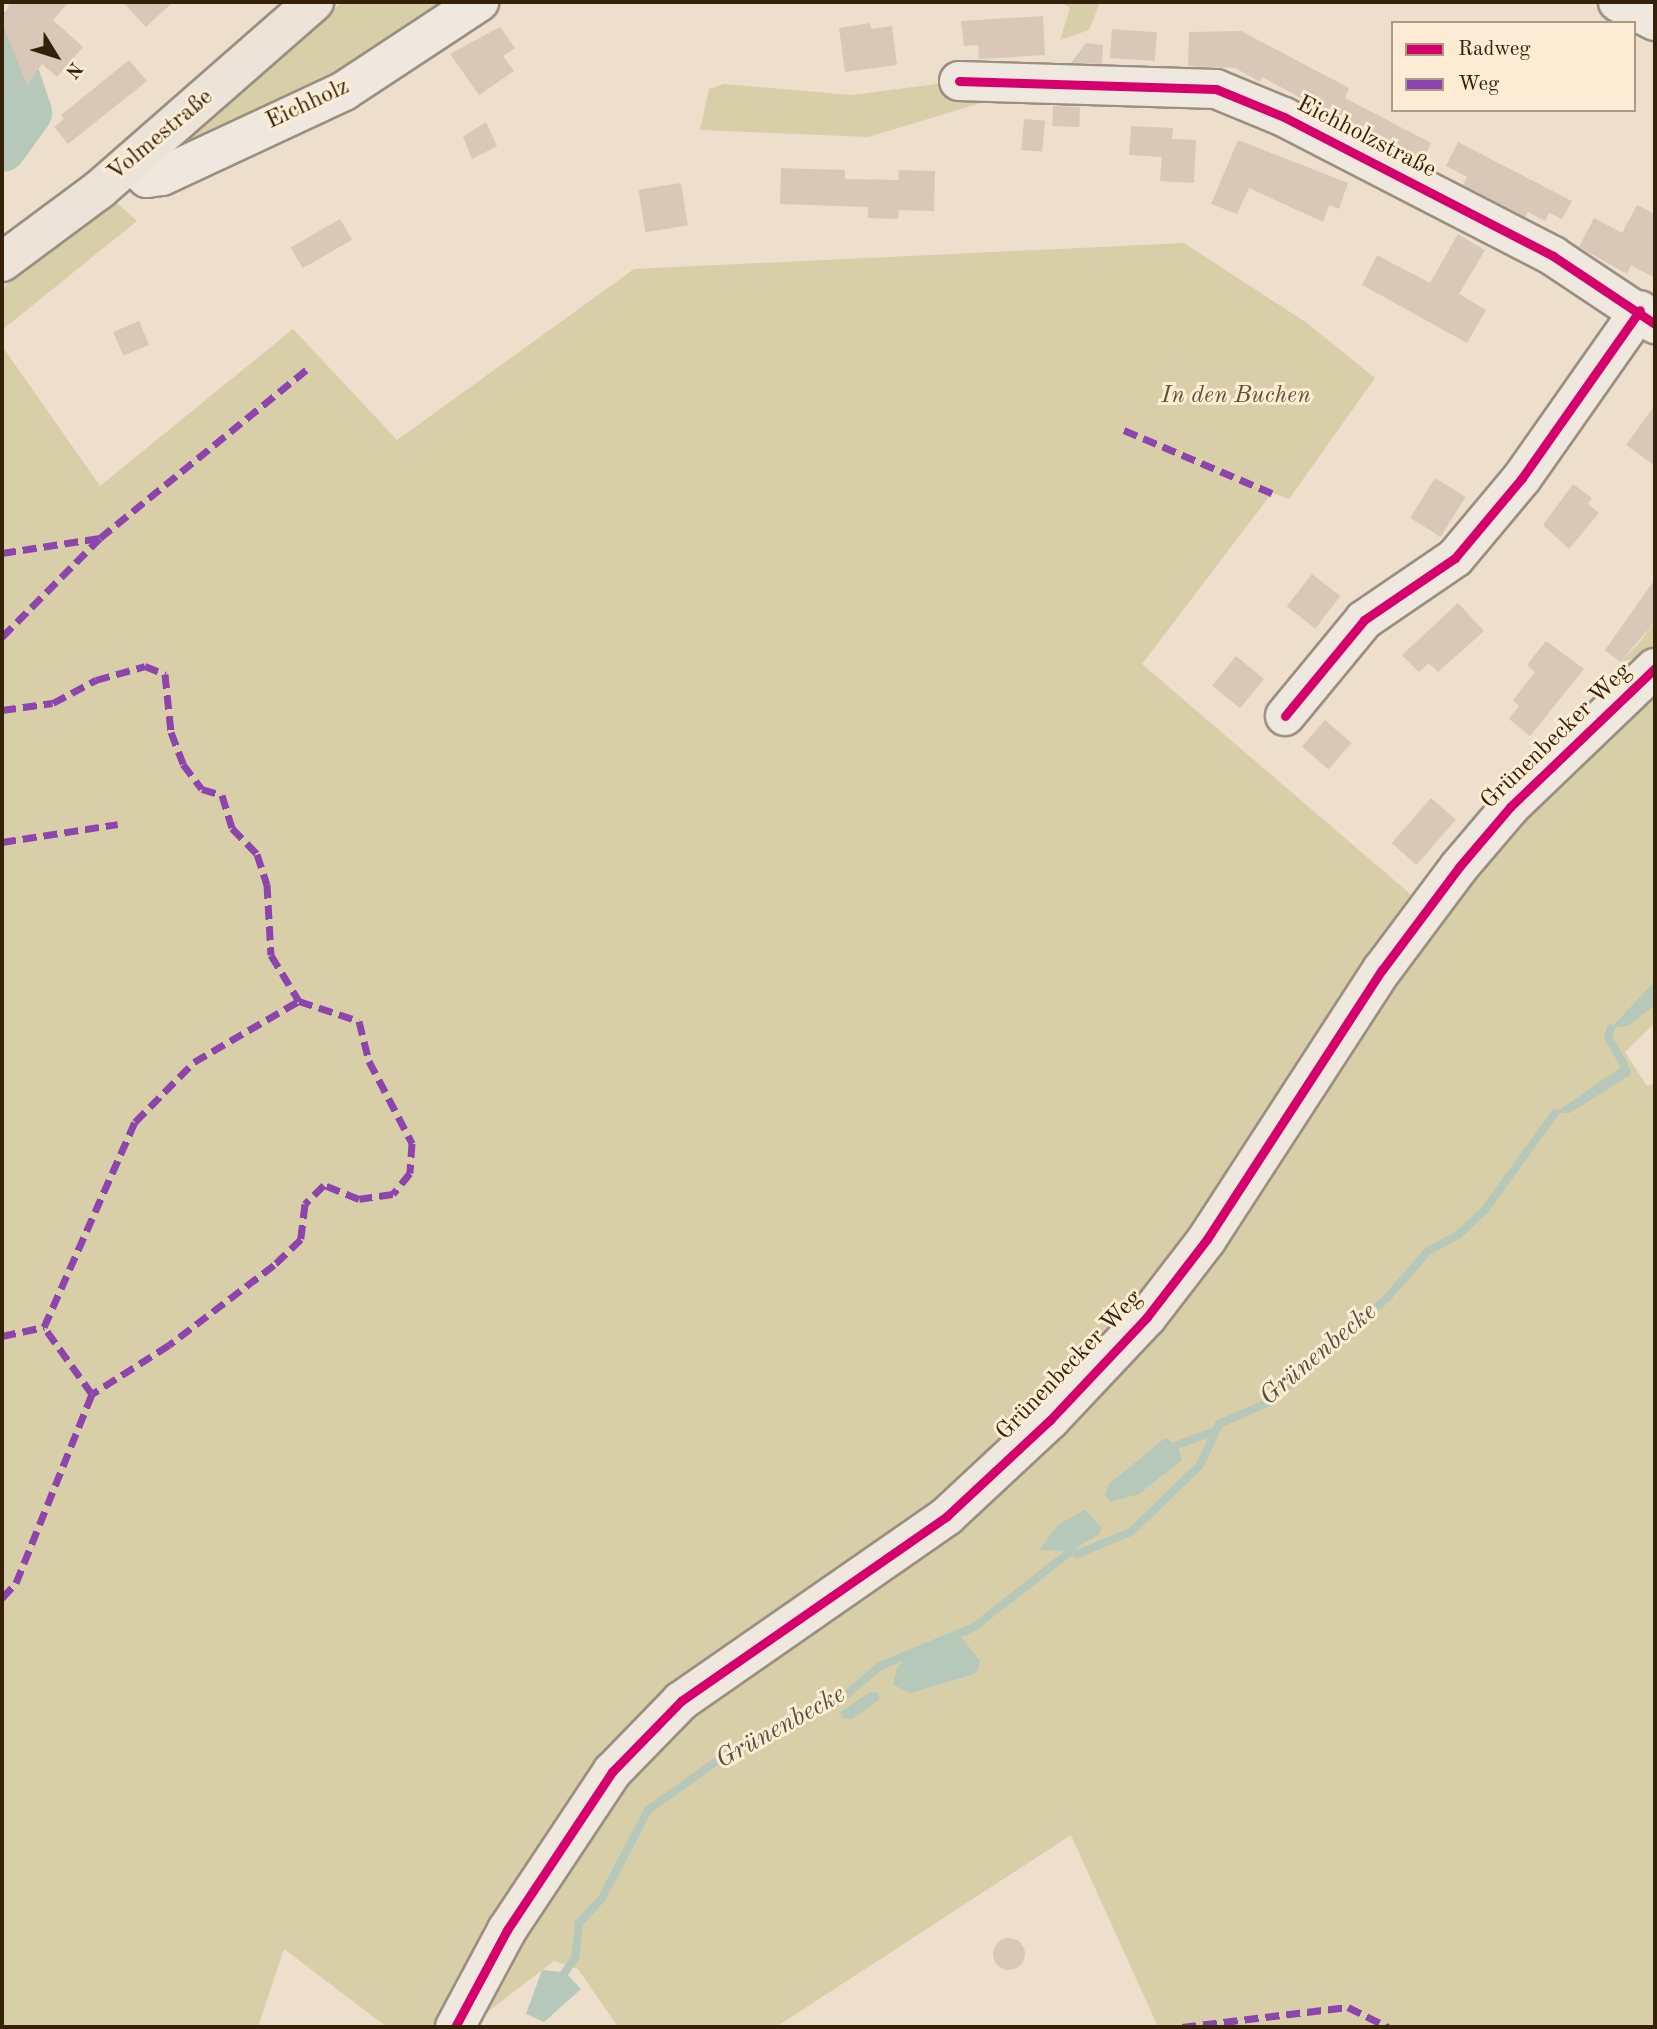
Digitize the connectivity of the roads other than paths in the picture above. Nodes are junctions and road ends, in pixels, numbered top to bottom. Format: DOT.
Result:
graph roads {
  1 [pos="313,2"];
  2 [pos="479,2"];
  3 [pos="1618,2"];
  4 [pos="1655,21"];
  5 [pos="959,81"];
  6 [pos="130,163"];
  7 [pos="2,261"];
  8 [pos="1648,317"];
  9 [pos="1655,668"];
  10 [pos="1285,716"];
  11 [pos="455,2027"];
  1 -- 6 [label="main road, Volmestraße"];
  2 -- 6 [label="street, Eichholz"];
  3 -- 4 [label="street"];
  5 -- 8 [label="street, Eichholzstraße"];
  6 -- 7 [label="main road, Volmestraße"];
  8 -- 10 [label="street, Eichholzstraße"];
  9 -- 11 [label="street, Grünenbecker Weg"];
}
